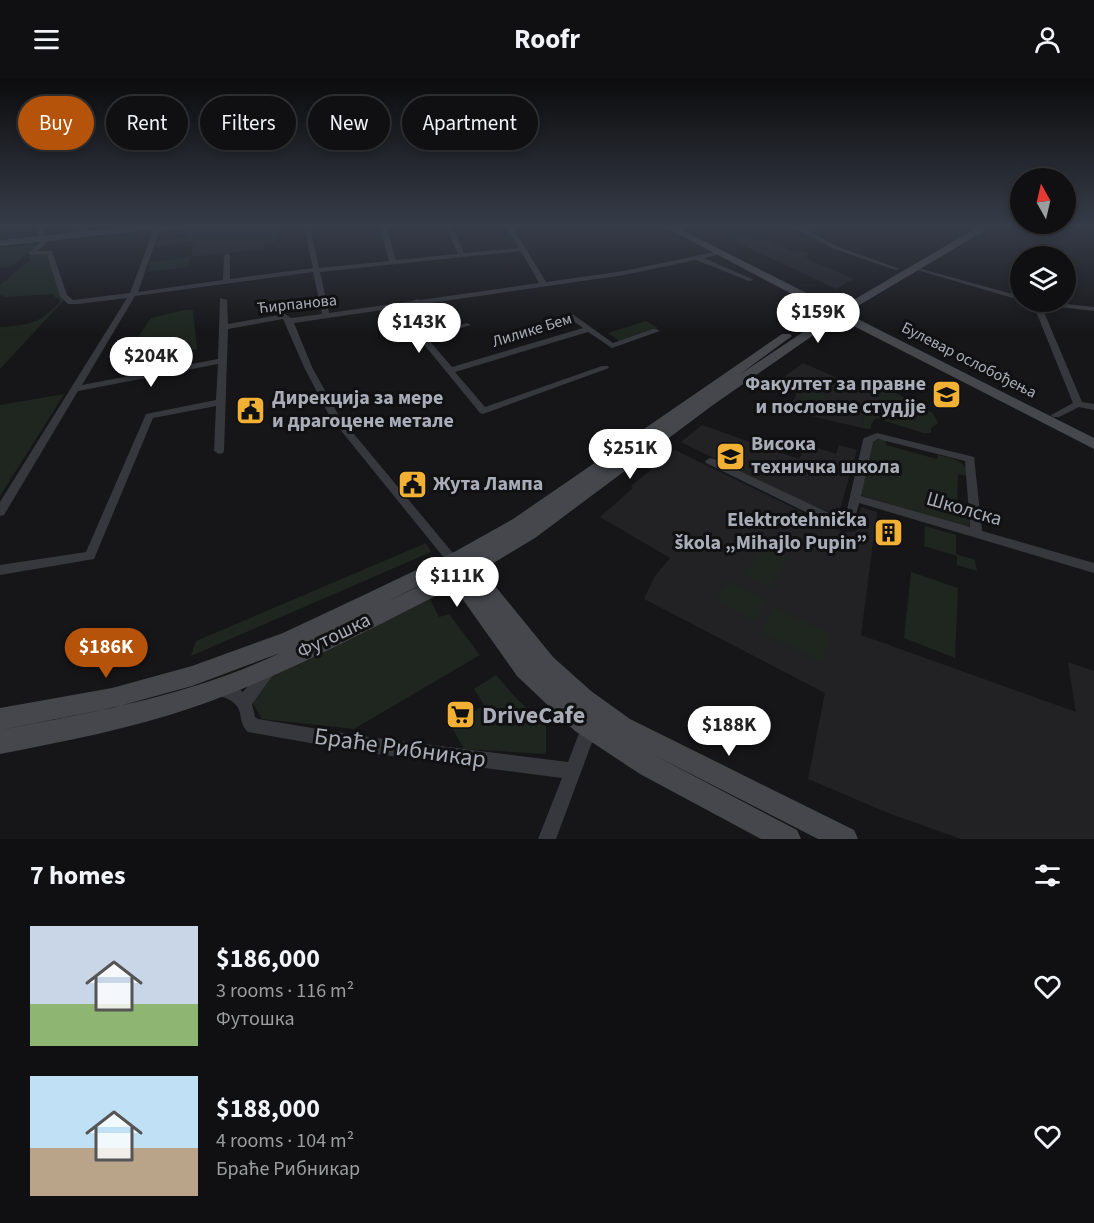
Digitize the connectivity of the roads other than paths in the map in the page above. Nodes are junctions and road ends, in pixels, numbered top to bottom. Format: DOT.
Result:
graph roads {
  1 [pos="54,262"];
  2 [pos="145,262"];
  3 [pos="227,262"];
  4 [pos="313,262"];
  5 [pos="393,262"];
  6 [pos="398,262"];
  7 [pos="530,262"];
  8 [pos="680,262"];
  9 [pos="706,262"];
  10 [pos="737,262"];
  11 [pos="748,262"];
  12 [pos="876,262"];
  13 [pos="912,262"];
  14 [pos="927,262"];
  15 [pos="916,268"];
  16 [pos="897,269"];
  17 [pos="315,270"];
  18 [pos="751,279"];
  19 [pos="226,282"];
  20 [pos="543,283"];
  21 [pos="1010,295"];
  22 [pos="131,296"];
  23 [pos="223,300"];
  24 [pos="417,301"];
  25 [pos="1076,307"];
  26 [pos="836,308"];
  27 [pos="1094,309"];
  28 [pos="1038,312"];
  29 [pos="326,315"];
  30 [pos="571,315"];
  31 [pos="289,321"];
  32 [pos="467,325"];
  33 [pos="224,327"];
  34 [pos="589,329"];
  35 [pos="656,331"];
  36 [pos="442,332"];
  37 [pos="223,361"];
  38 [pos="605,368"];
  39 [pos="449,371"];
  40 [pos="74,389"];
  41 [pos="220,402"];
  42 [pos="1078,404"];
  43 [pos="1094,407"];
  44 [pos="1056,415"];
  45 [pos="1094,434"];
  46 [pos="1094,444"];
  47 [pos="219,451"];
  48 [pos="710,461"];
  49 [pos="855,498"];
  50 [pos="0,512"];
  51 [pos="976,533"];
  52 [pos="1094,567"];
  53 [pos="460,569"];
  54 [pos="0,570"];
  55 [pos="278,664"];
  56 [pos="214,689"];
  57 [pos="244,702"];
  58 [pos="0,719"];
  59 [pos="589,729"];
  60 [pos="1,744"];
  61 [pos="574,771"];
  62 [pos="547,839"];
  63 [pos="788,839"];
  64 [pos="845,839"];
  1 -- 22 [label="street"];
  2 -- 22 [label="street"];
  3 -- 19 [label="street"];
  4 -- 17 [label="street"];
  5 -- 6 [label="street"];
  5 -- 17 [label="street"];
  7 -- 20 [label="street"];
  8 -- 20 [label="street, Ћирпанова"];
  9 -- 18 [label="street"];
  10 -- 26 [label="main road, Булевар ослобођења"];
  11 -- 26 [label="main road, Булевар ослобођења"];
  12 -- 16 [label="street"];
  13 -- 16 [label="main road"];
  14 -- 15 [label="main road"];
  15 -- 21 [label="street"];
  15 -- 26 [label="main road"];
  16 -- 26 [label="main road"];
  17 -- 19 [label="street"];
  17 -- 29 [label="street"];
  19 -- 22 [label="street"];
  20 -- 24 [label="street, Ћирпанова"];
  22 -- 40 [label="street"];
  23 -- 33 [label="street"];
  24 -- 29 [label="street, Ћирпанова"];
  24 -- 36 [label="street"];
  25 -- 27 [label="street"];
  26 -- 44 [label="main road, Булевар ослобођења"];
  26 -- 46 [label="main road, Булевар ослобођења"];
  26 -- 53 [label="main road, Футошка"];
  28 -- 42 [label="street"];
  29 -- 31 [label="street, Ћирпанова"];
  30 -- 34 [label="street, Лилике Бем"];
  31 -- 33 [label="street, Ћирпанова"];
  31 -- 53 [label="street"];
  32 -- 36 [label="street"];
  33 -- 37 [label="street"];
  34 -- 35 [label="street, Лилике Бем"];
  34 -- 39 [label="street, Лилике Бем"];
  36 -- 39 [label="street"];
  37 -- 40 [label="street"];
  37 -- 41 [label="street"];
  38 -- 39 [label="street"];
  40 -- 50 [label="street"];
  41 -- 47 [label="street"];
  41 -- 54 [label="street"];
  42 -- 43 [label="street"];
  42 -- 44 [label="street"];
  44 -- 45 [label="main road, Булевар ослобођења"];
  48 -- 49 [label="street"];
  49 -- 51 [label="street, Школска"];
  49 -- 51 [label="street"];
  51 -- 52 [label="street, Школска"];
  53 -- 55 [label="main road, Футошка"];
  53 -- 58 [label="main road, Футошка"];
  53 -- 59 [label="main road"];
  53 -- 64 [label="main road"];
  55 -- 56 [label="main road, Футошка"];
  55 -- 57 [label="street"];
  56 -- 57 [label="street"];
  56 -- 60 [label="main road, Футошка"];
  57 -- 61 [label="street, Браће Рибникар"];
  59 -- 61 [label="street"];
  59 -- 63 [label="main road"];
  61 -- 62 [label="street"];
}
